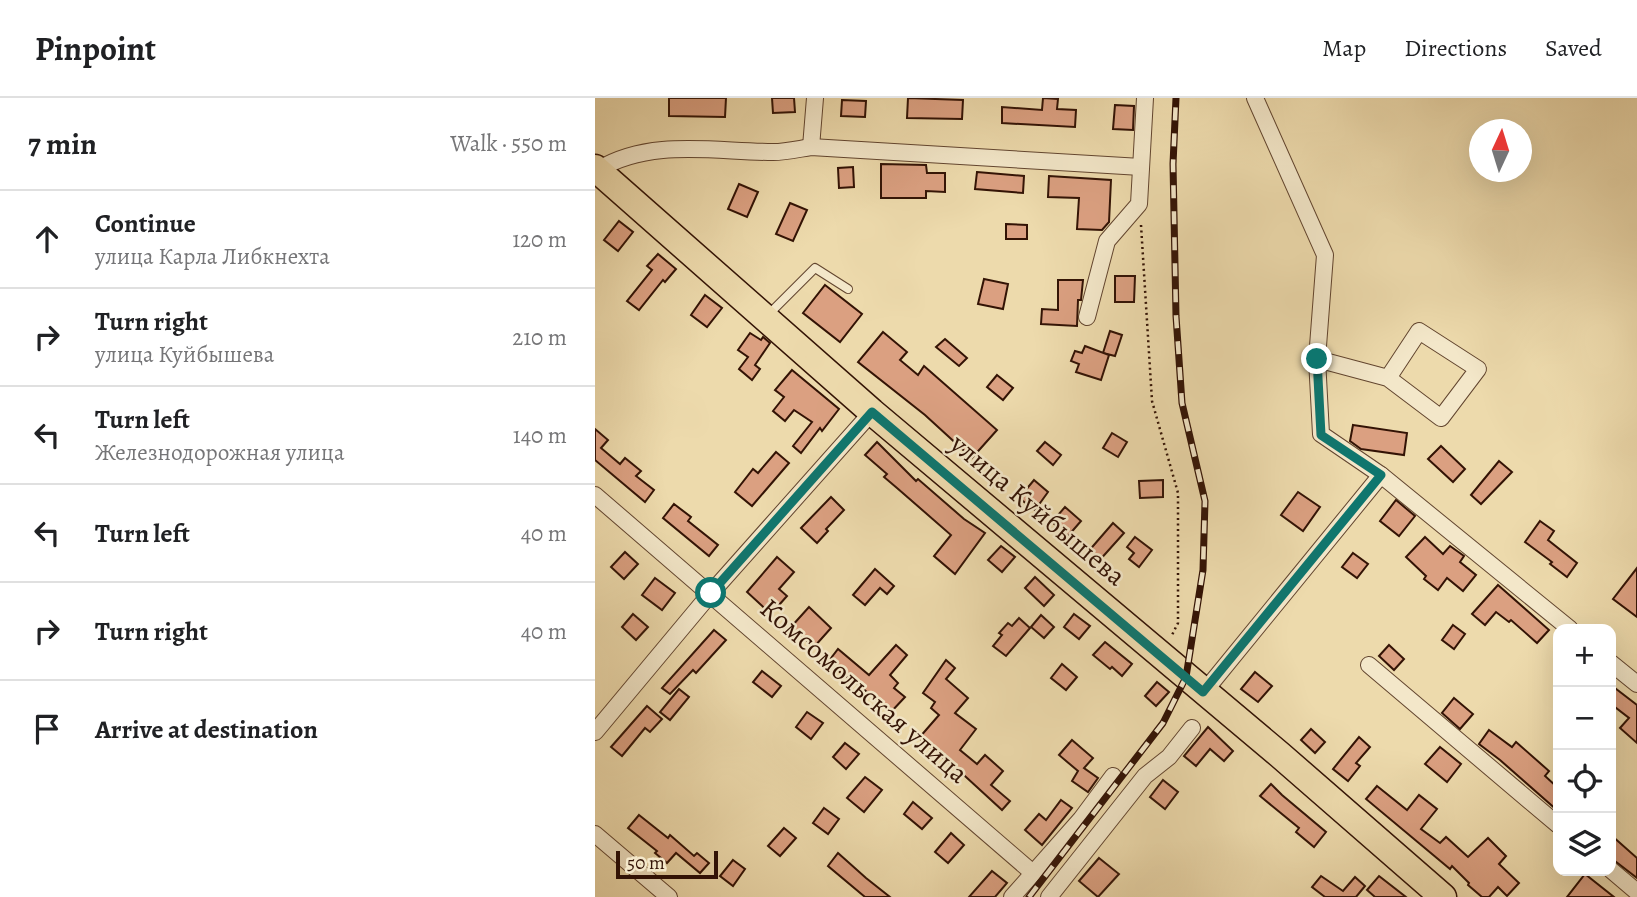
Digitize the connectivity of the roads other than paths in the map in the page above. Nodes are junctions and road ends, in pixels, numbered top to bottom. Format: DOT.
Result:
graph roads {
  1 [pos="815,98"];
  2 [pos="1145,98"];
  3 [pos="1255,98"];
  4 [pos="811,147"];
  5 [pos="1141,167"];
  6 [pos="596,169"];
  7 [pos="848,289"];
  8 [pos="1087,317"];
  9 [pos="765,318"];
  10 [pos="1317,359"];
  11 [pos="1388,378"];
  12 [pos="872,412"];
  13 [pos="1381,475"];
  14 [pos="595,495"];
  15 [pos="711,593"];
  16 [pos="1564,624"];
  17 [pos="1369,665"];
  18 [pos="1616,667"];
  19 [pos="1637,684"];
  20 [pos="1203,692"];
  21 [pos="1192,728"];
  22 [pos="595,732"];
  23 [pos="1114,776"];
  24 [pos="1553,821"];
  25 [pos="595,834"];
  26 [pos="1033,873"];
  27 [pos="1616,874"];
  28 [pos="1637,892"];
  29 [pos="1056,895"];
  30 [pos="669,897"];
  31 [pos="1012,897"];
  32 [pos="1443,897"];
  1 -- 4 [label="street"];
  2 -- 5 [label="street"];
  3 -- 10 [label="street"];
  4 -- 5 [label="street"];
  4 -- 6 [label="street"];
  5 -- 8 [label="street"];
  6 -- 9 [label="main road, улица Куйбышева"];
  7 -- 9 [label="lane"];
  9 -- 12 [label="main road, улица Куйбышева"];
  10 -- 11 [label="street"];
  10 -- 13 [label="street"];
  11 -- 11 [label="street"];
  12 -- 15 [label="street"];
  12 -- 20 [label="main road, улица Куйбышева"];
  13 -- 16 [label="street"];
  13 -- 20 [label="street"];
  14 -- 15 [label="street, Комсомольская улица"];
  15 -- 22 [label="street"];
  15 -- 26 [label="street, Комсомольская улица"];
  17 -- 24 [label="street"];
  18 -- 19 [label="street"];
  20 -- 32 [label="main road, улица Куйбышева"];
  21 -- 29 [label="street"];
  23 -- 26 [label="street"];
  25 -- 30 [label="street"];
  26 -- 31 [label="street"];
  27 -- 28 [label="street"];
}
